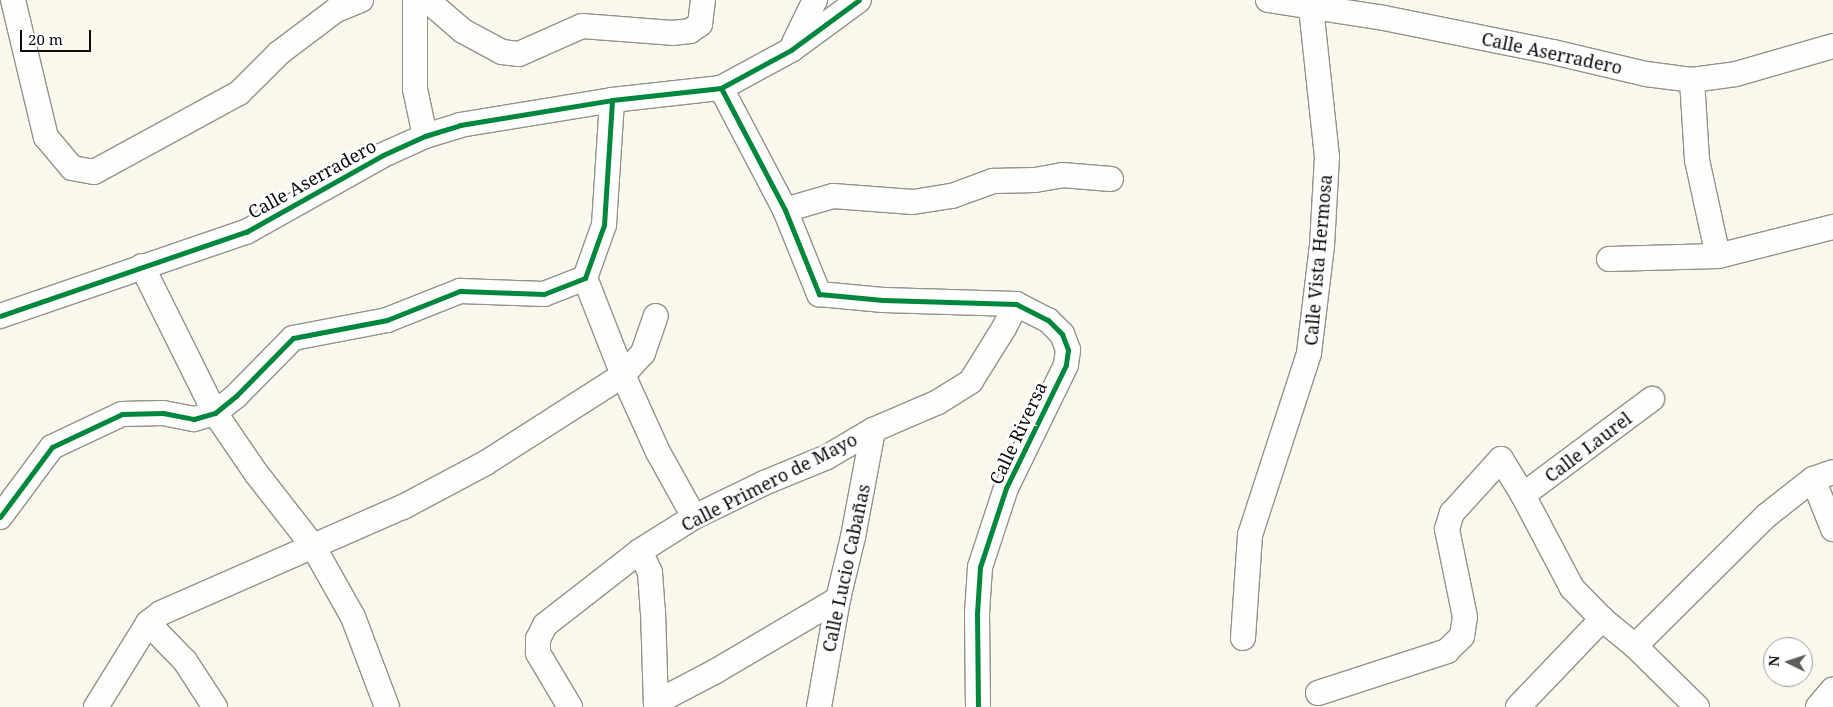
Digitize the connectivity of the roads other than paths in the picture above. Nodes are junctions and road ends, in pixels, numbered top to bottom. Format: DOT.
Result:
graph roads {
  1 [pos="13,0"];
  2 [pos="361,0"];
  3 [pos="415,0"];
  4 [pos="427,0"];
  5 [pos="703,0"];
  6 [pos="815,0"];
  7 [pos="859,0"];
  8 [pos="1276,1"];
  9 [pos="1311,7"];
  10 [pos="1833,46"];
  11 [pos="791,50"];
  12 [pos="1692,80"];
  13 [pos="721,88"];
  14 [pos="612,100"];
  15 [pos="425,136"];
  16 [pos="1111,180"];
  17 [pos="785,210"];
  18 [pos="1833,227"];
  19 [pos="1718,256"];
  20 [pos="1609,259"];
  21 [pos="142,266"];
  22 [pos="585,278"];
  23 [pos="1016,304"];
  24 [pos="0,316"];
  25 [pos="656,316"];
  26 [pos="624,375"];
  27 [pos="1652,399"];
  28 [pos="215,413"];
  29 [pos="873,430"];
  30 [pos="1823,475"];
  31 [pos="1523,495"];
  32 [pos="0,517"];
  33 [pos="694,517"];
  34 [pos="1833,529"];
  35 [pos="313,546"];
  36 [pos="640,551"];
  37 [pos="838,599"];
  38 [pos="1602,619"];
  39 [pos="148,623"];
  40 [pos="1242,638"];
  41 [pos="1634,646"];
  42 [pos="1833,689"];
  43 [pos="1318,693"];
  44 [pos="657,704"];
  45 [pos="96,707"];
  46 [pos="215,707"];
  47 [pos="386,707"];
  48 [pos="570,707"];
  49 [pos="819,707"];
  50 [pos="978,707"];
  51 [pos="1518,707"];
  52 [pos="1697,707"];
  53 [pos="1818,707"];
  1 -- 2 [label="street"];
  3 -- 15 [label="street"];
  4 -- 5 [label="street"];
  6 -- 11 [label="street"];
  7 -- 11 [label="street, Calle Aserradero"];
  8 -- 9 [label="street, Calle Aserradero"];
  9 -- 12 [label="street, Calle Aserradero"];
  9 -- 40 [label="street, Calle Vista Hermosa"];
  10 -- 12 [label="street, Calle Aserradero"];
  11 -- 13 [label="street, Calle Aserradero"];
  12 -- 19 [label="street"];
  13 -- 14 [label="street, Calle Aserradero"];
  13 -- 17 [label="street"];
  14 -- 15 [label="street, Calle Aserradero"];
  14 -- 22 [label="street"];
  15 -- 21 [label="street, Calle Aserradero"];
  16 -- 17 [label="street"];
  17 -- 23 [label="street"];
  18 -- 19 [label="street"];
  19 -- 20 [label="street"];
  21 -- 24 [label="street, Calle Aserradero"];
  21 -- 28 [label="street"];
  22 -- 26 [label="street"];
  22 -- 28 [label="street"];
  23 -- 29 [label="street, Calle Primero de Mayo"];
  23 -- 50 [label="street, Calle Riversa"];
  25 -- 26 [label="street"];
  26 -- 33 [label="street"];
  26 -- 35 [label="street"];
  27 -- 31 [label="street, Calle Laurel"];
  28 -- 32 [label="street"];
  28 -- 35 [label="street"];
  29 -- 33 [label="street, Calle Primero de Mayo"];
  29 -- 37 [label="street, Calle Lucio Cabañas"];
  30 -- 34 [label="street"];
  30 -- 41 [label="street"];
  31 -- 38 [label="street"];
  31 -- 43 [label="street"];
  33 -- 36 [label="street, Calle Primero de Mayo"];
  35 -- 39 [label="street"];
  35 -- 47 [label="street"];
  36 -- 44 [label="street"];
  36 -- 48 [label="street, Calle Primero de Mayo"];
  37 -- 44 [label="street"];
  37 -- 49 [label="street, Calle Lucio Cabañas"];
  38 -- 41 [label="street"];
  38 -- 51 [label="street"];
  39 -- 45 [label="street"];
  39 -- 46 [label="street"];
  41 -- 52 [label="street"];
  42 -- 53 [label="street"];
}
